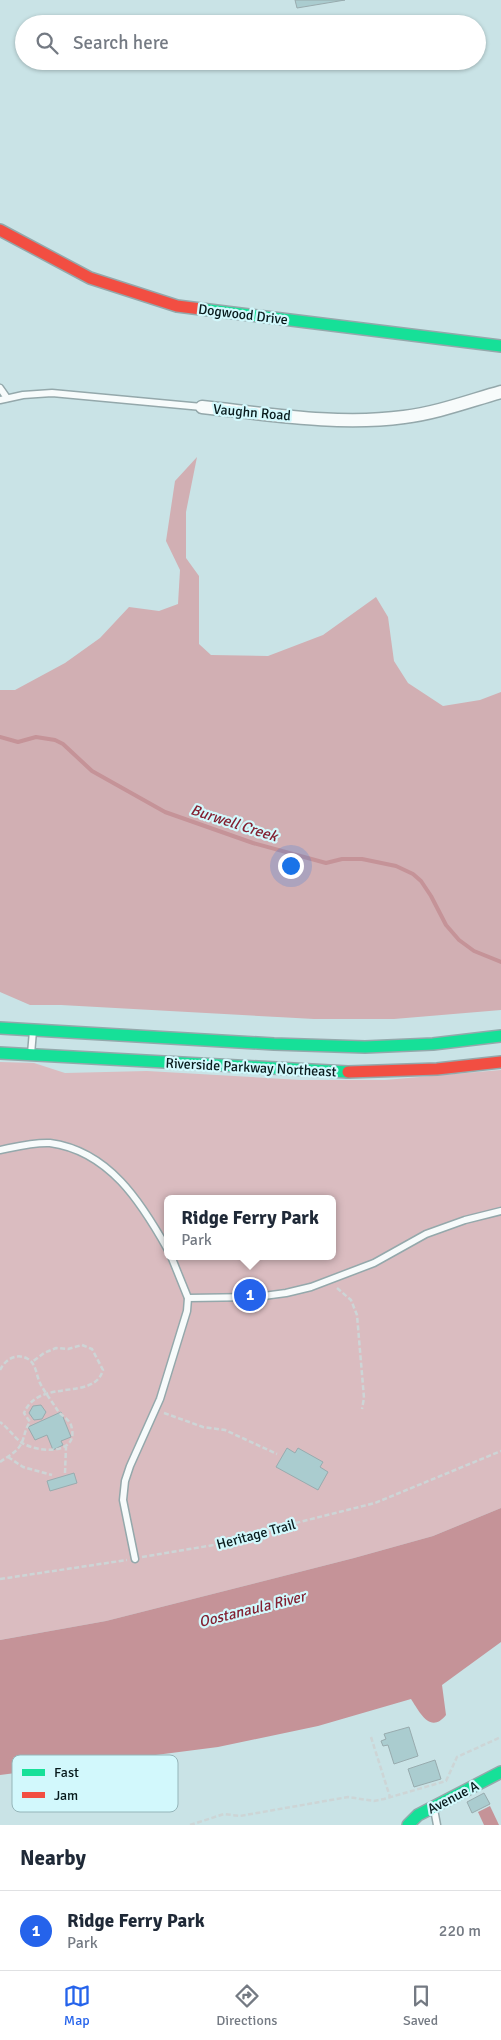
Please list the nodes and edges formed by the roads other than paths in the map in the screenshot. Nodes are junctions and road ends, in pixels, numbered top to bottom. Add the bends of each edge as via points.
1 (0, 230) edge
2 (501, 346) edge
3 (0, 388) edge
4 (501, 392) edge
5 (3, 399) edge
6 (202, 407) joint
7 (0, 1028) edge
8 (33, 1029) junction
9 (501, 1036) edge
10 (0, 1053) edge
11 (31, 1055) junction
12 (501, 1062) edge
13 (0, 1150) edge
14 (501, 1211) edge
15 (164, 1243) edge
16 (173, 1260) edge
17 (188, 1298) junction
18 (135, 1559) road end
19 (501, 1772) edge
20 (434, 1808) junction
21 (408, 1825) edge
22 (437, 1825) edge

1 - 2 main road, Dogwood Drive via 90,278 177,306
3 - 5 lane
4 - 6 street, Vaughn Road via 405,417 371,420 338,420
5 - 6 lane, Vaughn Road via 52,393
7 - 8 main road, Riverside Parkway Northeast
8 - 9 main road, Riverside Parkway Northeast via 295,1045 366,1046
8 - 11 lane
10 - 11 main road, Riverside Parkway Northeast
11 - 12 main road, Riverside Parkway Northeast via 329,1072 424,1070
13 - 15 lane via 48,1143 91,1157 115,1174 134,1196
14 - 17 lane via 426,1234 374,1263 286,1293
16 - 17 lane
17 - 18 lane via 188,1311 166,1381 125,1481 123,1500
19 - 20 main road, Avenue A
20 - 21 main road, Avenue A via 418,1815
20 - 22 lane

